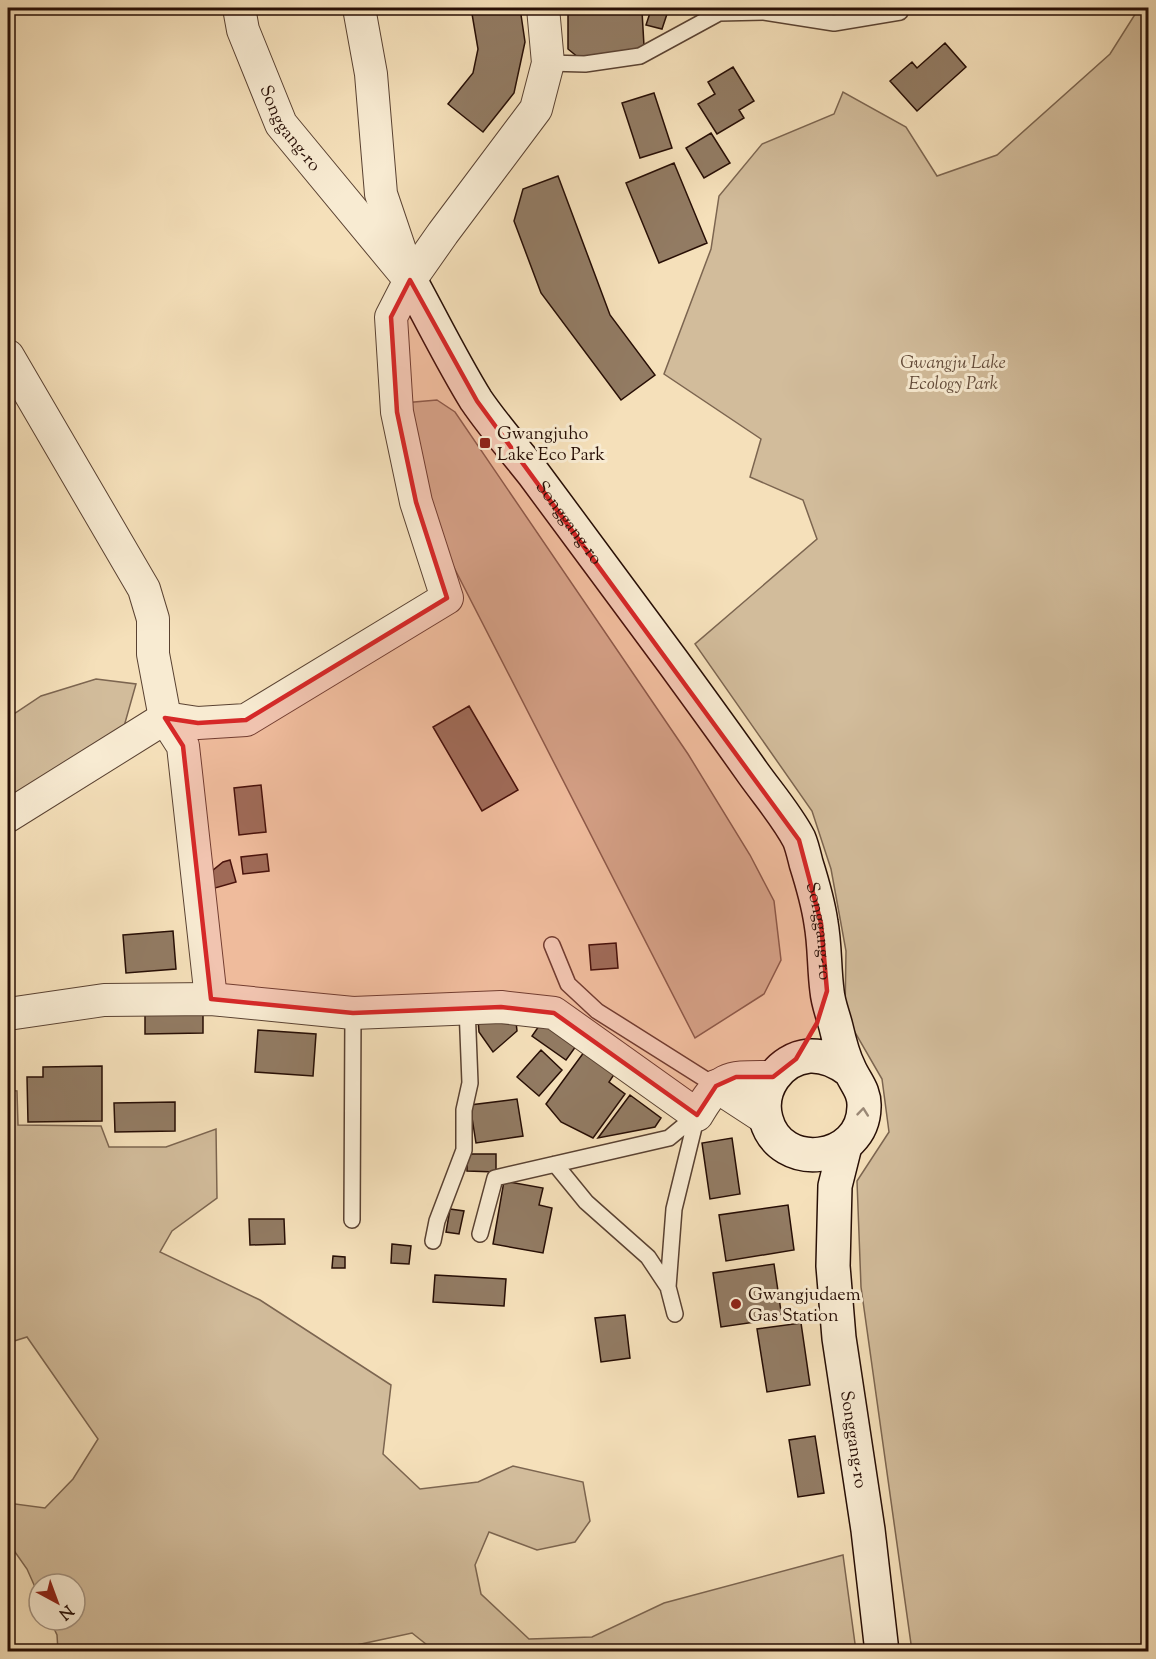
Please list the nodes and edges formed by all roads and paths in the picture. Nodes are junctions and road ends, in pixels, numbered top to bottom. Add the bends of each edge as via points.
1 (239, 8) edge
2 (359, 8) edge
3 (543, 8) edge
4 (764, 10) edge
5 (900, 12) dead end
6 (548, 63) junction
7 (410, 280) junction
8 (8, 356) edge
9 (165, 718) junction
10 (8, 816) edge
11 (552, 945) dead end
12 (827, 991) junction
13 (211, 999) junction
14 (467, 1007) junction
15 (353, 1013) junction
16 (8, 1014) edge
17 (784, 1068) junction
18 (849, 1070) junction
19 (716, 1086) junction
20 (697, 1115) junction
21 (765, 1118) junction
22 (845, 1146) junction
23 (790, 1150) junction
24 (555, 1164) junction
25 (351, 1220) dead end
26 (833, 1226) junction
27 (480, 1234) dead end
28 (433, 1241) dead end
29 (668, 1287) junction
30 (675, 1314) dead end
31 (882, 1652) edge

1 - 7 street, Songgang-ro via 243,30 281,124
2 - 7 street via 371,74 381,194
3 - 6 street
4 - 5 lane via 834,23
4 - 6 lane via 719,13 640,56 585,64
6 - 7 street via 536,109
7 - 9 street via 391,317 397,412 416,502 447,598 246,720 198,723
7 - 12 main road, Songgang-ro via 477,401 682,675 799,840 821,922
8 - 9 street via 144,588 153,619 153,654
9 - 10 street
9 - 13 street via 183,746
11 - 19 lane via 568,984 597,1011
12 - 17 main road, Songgang-ro via 817,1023
12 - 18 main road, Songgang-ro
13 - 15 street
13 - 16 street via 104,1000
14 - 15 street
14 - 20 street via 554,1013
14 - 28 lane via 470,1083 464,1110 464,1150
15 - 25 lane
17 - 18 main road via 810,1056 837,1061
17 - 19 street via 736,1077
17 - 21 main road, Songgang-ro via 767,1089
22 -> 18 main road, Songgang-ro via 855,1136 864,1109 860,1088
19 - 20 street
19 - 21 street
20 - 24 lane via 669,1138
20 - 29 lane via 674,1209
21 - 23 main road, Songgang-ro via 775,1137
22 - 23 main road via 819,1156
22 - 26 main road, Songgang-ro via 835,1186
23 - 26 main road, Songgang-ro via 814,1182
24 - 27 lane via 495,1178
24 - 29 lane via 586,1202 648,1257
26 - 31 main road, Songgang-ro via 839,1338
29 - 30 lane

